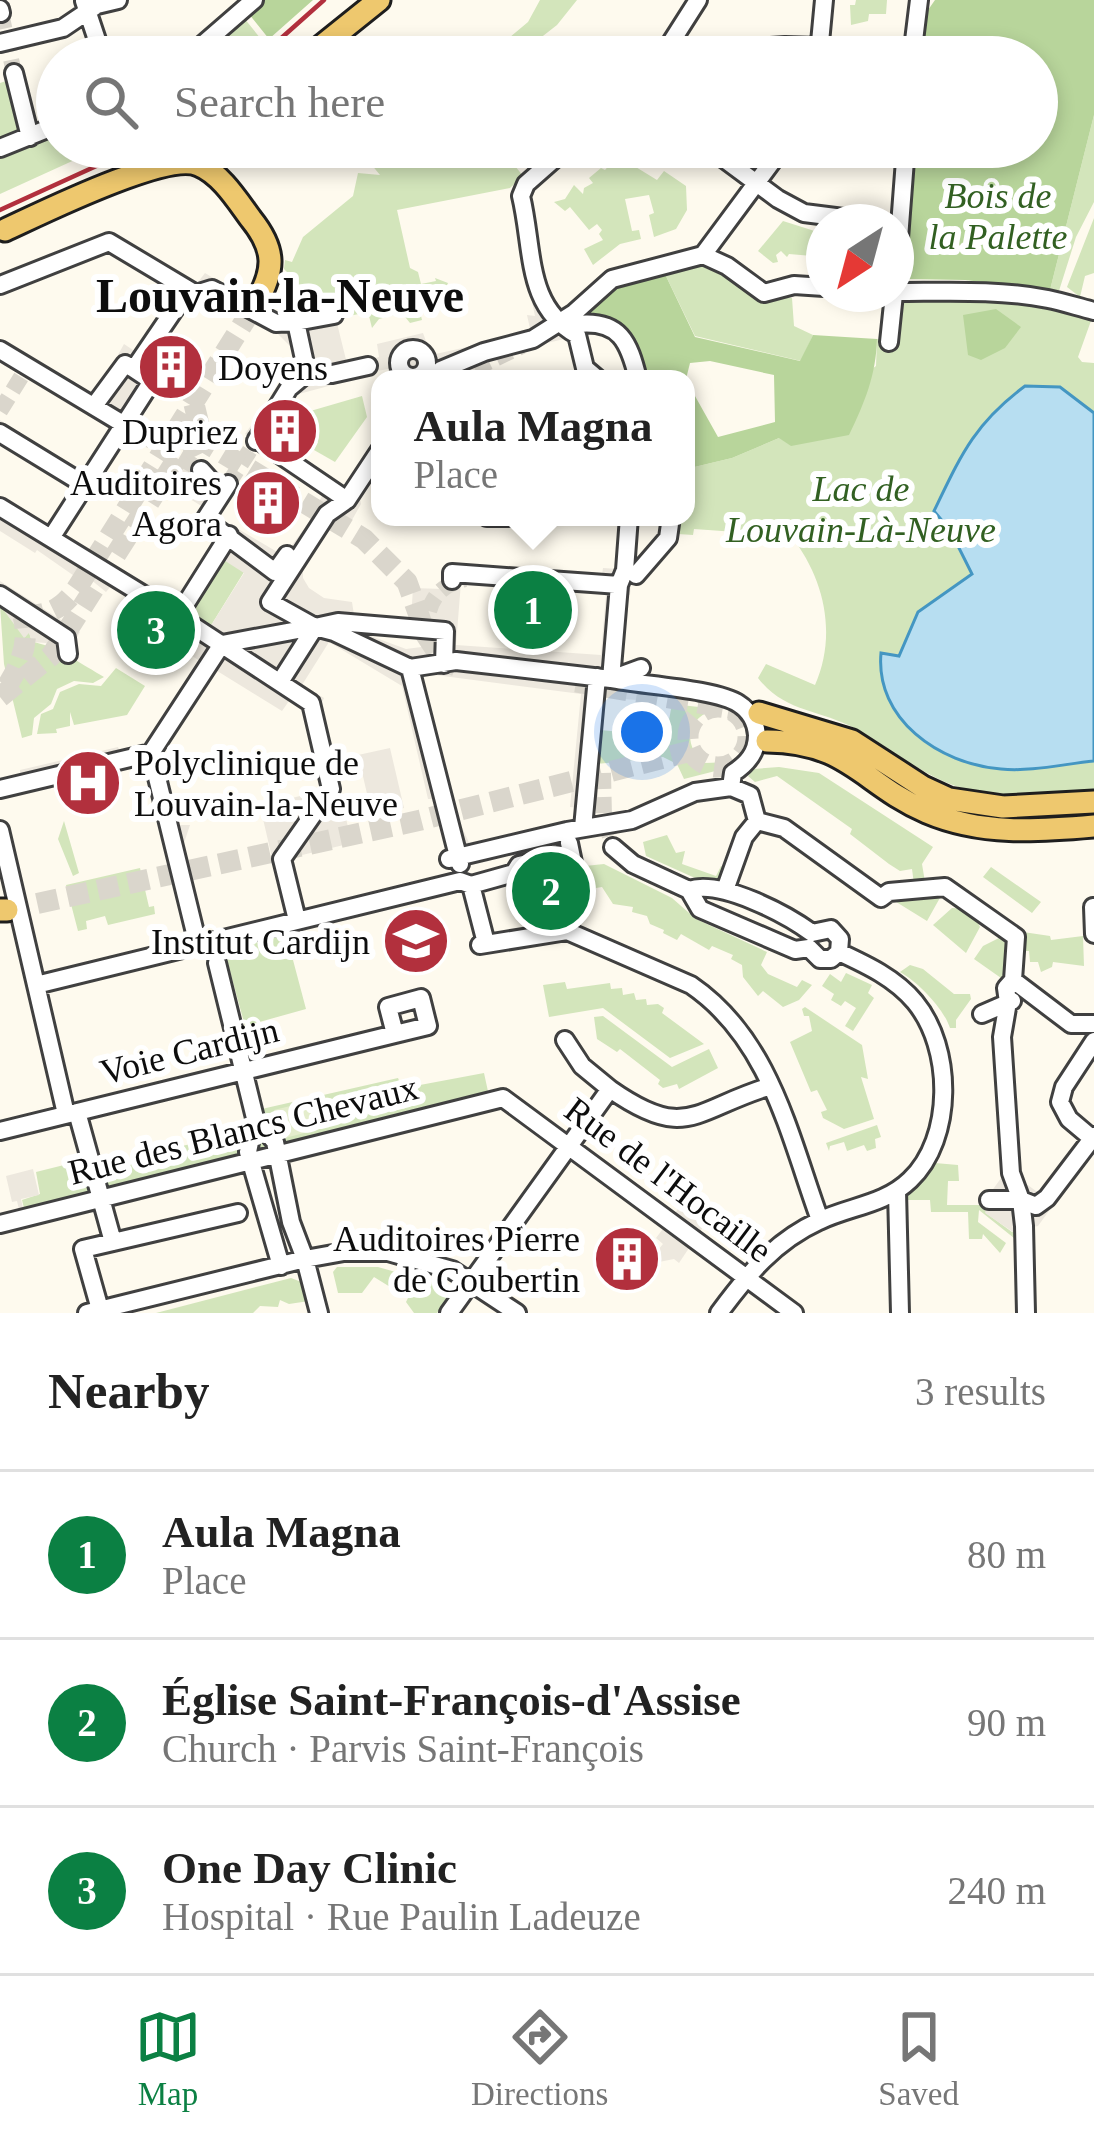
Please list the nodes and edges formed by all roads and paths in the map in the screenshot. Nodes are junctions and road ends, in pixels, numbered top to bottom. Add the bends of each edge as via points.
1 (118, 0) edge
2 (379, 0) edge
3 (698, 0) edge
4 (824, 0) edge
5 (919, 0) edge
6 (243, 3) edge
7 (86, 5) edge
8 (95, 36) edge
9 (210, 36) edge
10 (334, 36) edge
11 (676, 36) edge
12 (821, 36) edge
13 (915, 36) edge
14 (0, 43) edge
15 (14, 73) tunnel mouth
16 (36, 134) edge
17 (30, 137) junction
18 (0, 148) edge
19 (149, 168) edge
20 (204, 168) edge
21 (210, 168) edge
22 (544, 168) edge
23 (736, 168) edge
24 (766, 168) edge
25 (905, 168) edge
26 (210, 171) junction
27 (755, 182) junction
28 (900, 204) edge
29 (806, 213) edge
30 (5, 230) dead end
31 (703, 255) junction
32 (0, 285) edge
33 (806, 286) edge
34 (188, 290) junction
35 (914, 290) edge
36 (256, 303) tunnel mouth
37 (1094, 310) edge
38 (893, 312) edge
39 (334, 315) dead end
40 (300, 317) junction
41 (576, 318) junction
42 (557, 324) junction
43 (889, 342) dead end
44 (4, 356) edge
45 (139, 358) junction
46 (466, 359) junction
47 (425, 363) edge
48 (470, 370) edge
49 (587, 370) edge
50 (636, 370) edge
51 (308, 373) junction
52 (94, 406) junction
53 (130, 428) junction
54 (0, 433) edge
55 (371, 464) edge
56 (196, 472) tunnel mouth
57 (85, 485) junction
58 (347, 500) junction
59 (0, 508) edge
60 (628, 526) edge
61 (670, 526) edge
62 (229, 536) junction
63 (314, 537) junction
64 (51, 538) junction
65 (452, 580) tunnel mouth
66 (627, 580) junction
67 (0, 595) edge
68 (343, 601) dead end
69 (178, 616) junction
70 (328, 624) junction
71 (207, 650) junction
72 (68, 654) dead end
73 (410, 668) junction
74 (453, 668) junction
75 (640, 668) dead end
76 (604, 678) junction
77 (280, 682) junction
78 (759, 713) tunnel mouth
79 (767, 741) tunnel mouth
80 (148, 753) junction
81 (731, 787) junction
82 (0, 789) edge
83 (1094, 802) edge
84 (758, 821) junction
85 (1094, 826) edge
86 (0, 830) edge
87 (575, 830) junction
88 (613, 847) dead end
89 (572, 853) junction
90 (458, 865) junction
91 (688, 890) junction
92 (725, 890) junction
93 (580, 892) dead end
94 (1093, 907) edge
95 (297, 920) junction
96 (1094, 934) edge
97 (196, 938) junction
98 (811, 940) junction
99 (217, 963) dead end
100 (1013, 980) junction
101 (36, 985) junction
102 (1037, 1000) junction
103 (1008, 1002) junction
104 (982, 1013) dead end
105 (1094, 1024) edge
106 (395, 1034) dead end
107 (566, 1040) dead end
108 (1094, 1041) edge
109 (243, 1070) junction
110 (771, 1086) junction
111 (610, 1089) junction
112 (503, 1098) joint
113 (72, 1113) junction
114 (255, 1118) junction
115 (0, 1131) edge
116 (1093, 1138) edge
117 (568, 1145) junction
118 (278, 1154) junction
119 (252, 1160) junction
120 (999, 1186) junction
121 (897, 1190) junction
122 (100, 1198) junction
123 (286, 1199) junction
124 (1022, 1200) junction
125 (253, 1209) junction
126 (820, 1220) junction
127 (0, 1224) edge
128 (113, 1242) junction
129 (305, 1259) junction
130 (280, 1266) junction
131 (745, 1277) junction
132 (472, 1280) junction
133 (96, 1312) edge
134 (319, 1313) edge
135 (449, 1313) edge
136 (517, 1313) edge
137 (719, 1313) edge
138 (794, 1313) edge
139 (900, 1313) edge
140 (1026, 1313) edge

1 - 7 street
2 - 10 main road
3 - 11 street
4 - 12 street
5 - 13 street
6 - 9 street
7 - 8 street
7 - 14 street via 63,28
15 - 17 street
16 - 17 street
17 - 18 street
19 - 30 main road
20 - 26 main road
21 - 26 main road
22 - 42 street via 521,196 537,293
23 - 27 street
24 - 27 street
25 - 28 street
26 - 36 main road via 268,245 272,272
27 - 29 street
27 - 31 street
31 - 33 street via 764,292
31 - 41 street via 612,280
32 - 34 street via 107,250
34 - 40 street via 212,289 276,323
34 - 45 street
35 - 37 street
38 - 43 street
39 - 40 street
40 - 51 street
41 - 42 street
41 - 50 street via 619,333
42 - 46 street
42 - 49 street via 577,335
44 - 52 street
45 - 52 street via 125,364
45 - 53 street via 152,381
46 - 47 street
46 - 48 street
47 - 51 street via 410,349 400,360
51 - 58 street via 256,440
52 - 53 street
53 - 57 street via 97,459
54 - 57 street
55 - 58 street
56 - 62 street via 225,488 206,518
57 - 64 street
58 - 63 street
59 - 64 street
60 - 66 street
61 - 66 street via 668,538
62 - 63 street via 275,572 302,532
62 - 69 street
63 - 70 street via 270,602
64 - 69 street
65 - 66 street via 452,573
66 - 76 street
67 - 72 street via 66,638
68 - 70 street
69 - 71 street
70 - 71 street
70 - 73 street
70 - 74 street via 452,626
70 - 77 street
71 - 77 street
71 - 80 street
73 - 74 street
73 - 90 street
74 - 76 street
75 - 76 street
76 - 81 street via 719,690 746,709 756,729 754,752 733,773
76 - 87 street
77 - 95 street via 310,703 330,764 331,789 283,860
78 - 83 main road via 852,741 950,799 1003,807
79 - 85 main road via 828,749 923,810 972,828
80 - 82 street
80 - 97 street
81 - 84 street via 750,795
81 - 87 street
84 - 92 street
84 - 100 street via 784,828 881,898 926,886 956,893 1016,937
86 - 101 street
87 - 89 street
87 - 90 street
88 - 91 street
89 - 90 street via 514,873
89 - 93 street
90 - 95 street
90 - 110 street via 482,944 567,931 691,985 742,1030
91 - 92 street
91 - 98 street via 700,909 795,950
92 - 98 street
94 - 96 street
95 - 97 street
97 - 101 street
98 - 121 street via 824,927 837,933 839,952 904,990 935,1038 939,1131 926,1161
99 - 109 street
100 - 102 street
100 - 103 street
101 - 113 street
102 - 103 street
102 - 105 street via 1071,1024
103 - 104 street
103 - 120 street
106 - 109 street, Voie Cardijn
107 - 111 street
108 - 116 street via 1060,1102
109 - 113 street, Voie Cardijn
109 - 114 street
110 - 111 street via 680,1120 658,1118
110 - 126 street
111 - 117 street
112 - 117 street, Rue de l'Hocaille
112 - 118 street, Rue des Blancs Chevaux
113 - 115 street, Voie Cardijn
113 - 122 street
114 - 118 street
114 - 119 street
116 - 124 street via 1047,1198 1036,1205
117 - 131 street, Rue de l'Hocaille
117 - 132 street
118 - 119 street, Rue des Blancs Chevaux
118 - 123 street
119 - 122 street, Rue des Blancs Chevaux
119 - 125 street
120 - 124 street
120 - 124 street
121 - 126 street
121 - 139 street
122 - 127 street, Rue des Blancs Chevaux
122 - 128 street
123 - 125 street
123 - 129 street
124 - 140 street
125 - 128 street
125 - 130 street
126 - 131 street
128 - 133 street via 83,1249
129 - 130 street
129 - 132 street via 388,1252
129 - 134 street
130 - 133 street
131 - 137 street
131 - 138 street, Rue de l'Hocaille
132 - 135 street
132 - 136 street

